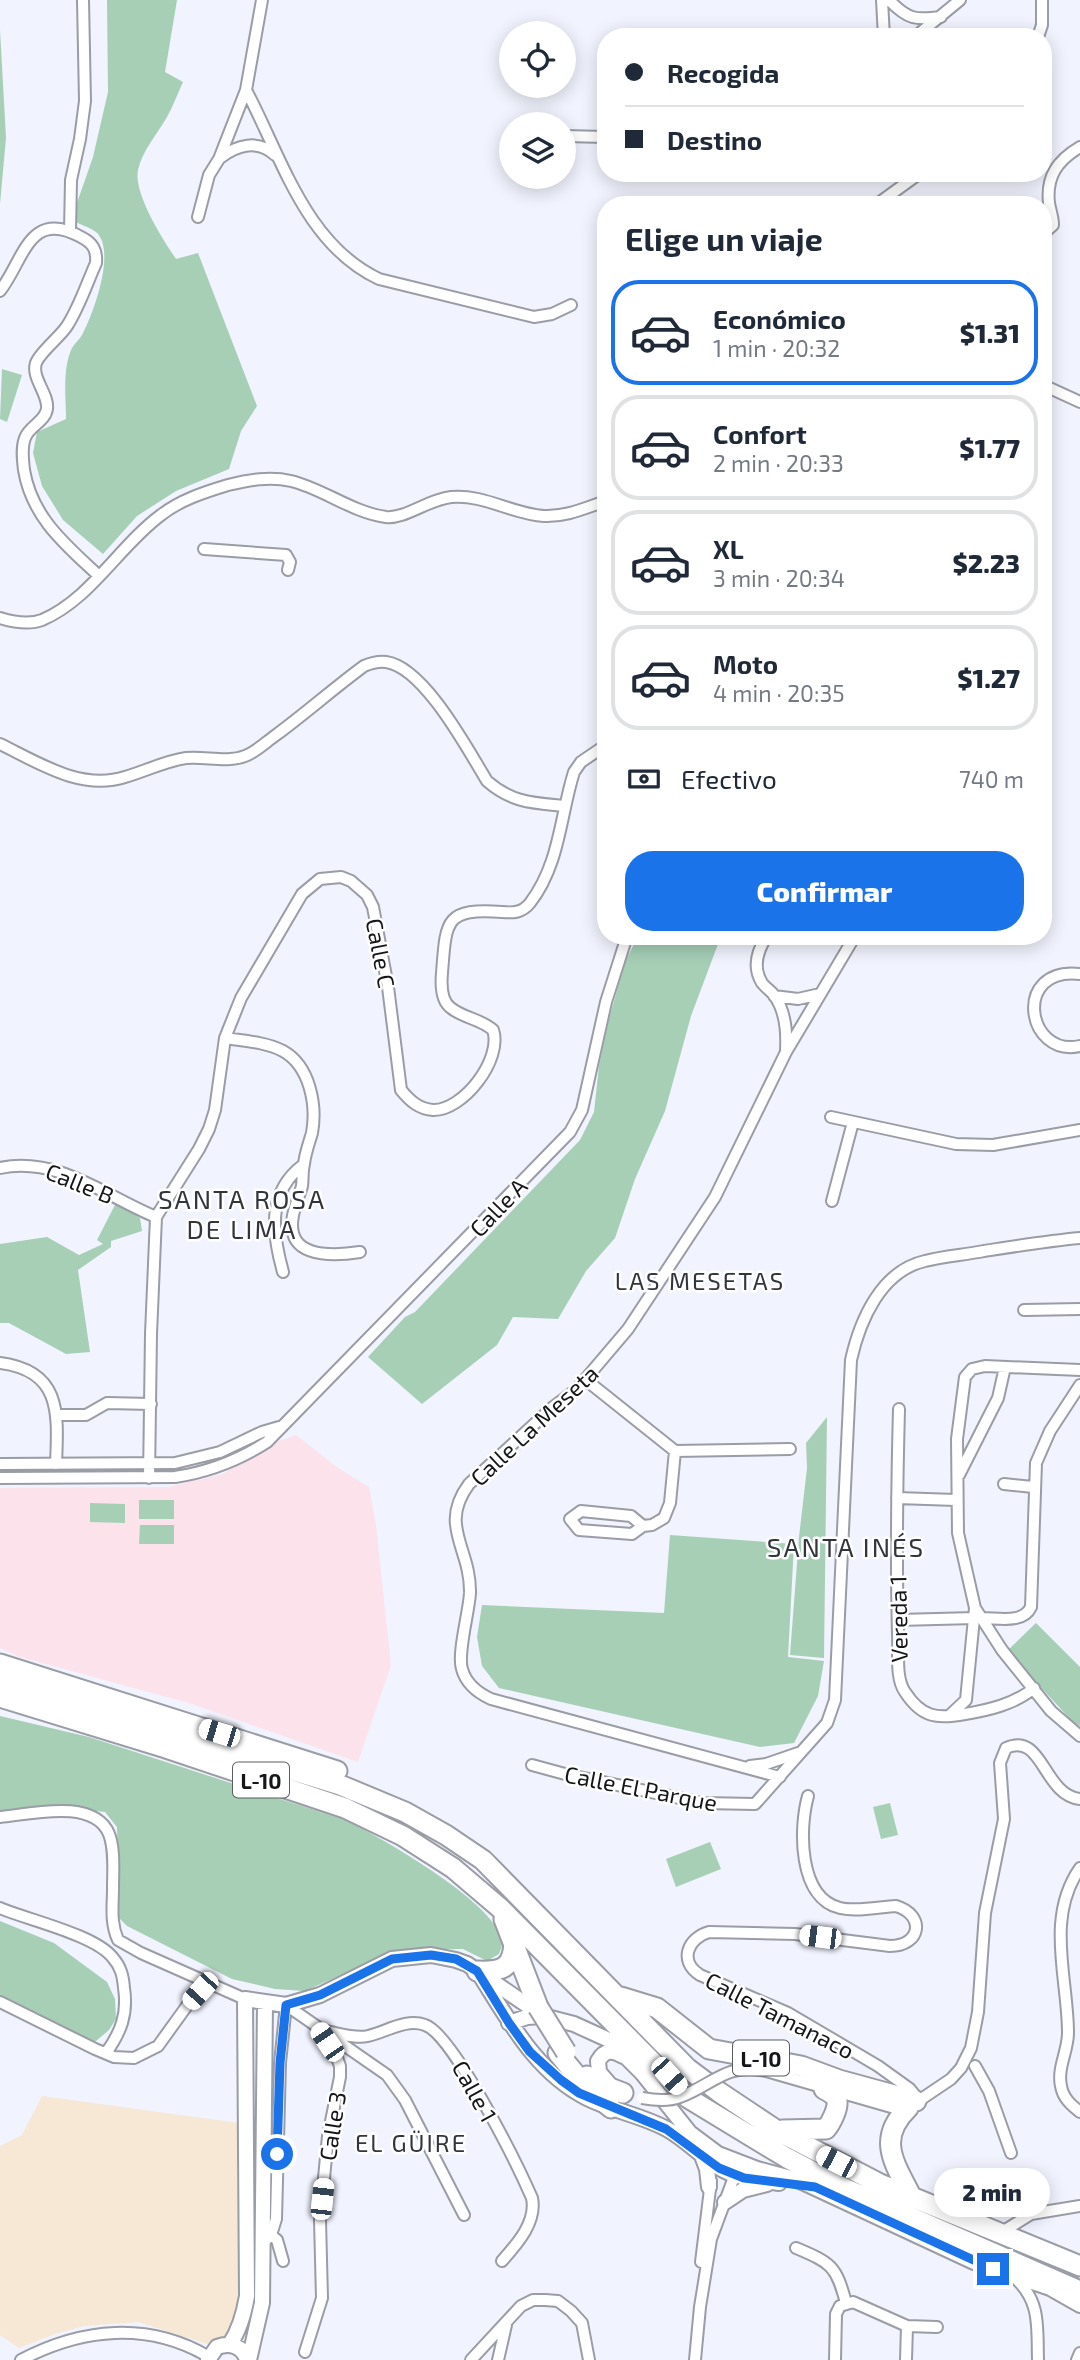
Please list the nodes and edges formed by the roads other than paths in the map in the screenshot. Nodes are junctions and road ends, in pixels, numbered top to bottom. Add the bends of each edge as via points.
1 (83, 0) edge
2 (262, 0) edge
3 (882, 0) edge
4 (889, 0) edge
5 (960, 0) edge
6 (1042, 0) edge
7 (941, 17) junction
8 (883, 28) edge
9 (927, 28) edge
10 (1041, 28) edge
11 (246, 90) junction
12 (237, 114) junction
13 (261, 117) junction
14 (576, 136) edge
15 (597, 137) edge
16 (258, 146) junction
17 (1080, 147) edge
18 (277, 157) junction
19 (219, 159) junction
20 (1052, 173) edge
21 (908, 182) edge
22 (888, 196) edge
23 (198, 216) dead end
24 (70, 231) junction
25 (0, 291) edge
26 (571, 305) dead end
27 (1052, 389) edge
28 (1080, 402) edge
29 (597, 504) edge
30 (204, 549) dead end
31 (288, 570) dead end
32 (99, 576) junction
33 (0, 618) edge
34 (0, 744) edge
35 (597, 750) edge
36 (565, 806) junction
37 (624, 945) edge
38 (762, 945) edge
39 (850, 945) edge
40 (1080, 974) edge
41 (820, 994) junction
42 (774, 996) junction
43 (225, 1038) junction
44 (1080, 1046) edge
45 (786, 1052) junction
46 (831, 1117) dead end
47 (853, 1122) junction
48 (1080, 1130) edge
49 (303, 1165) junction
50 (0, 1168) edge
51 (832, 1202) dead end
52 (156, 1217) junction
53 (1080, 1238) edge
54 (360, 1252) dead end
55 (283, 1272) dead end
56 (1080, 1309) edge
57 (1024, 1310) dead end
58 (0, 1363) edge
59 (1005, 1367) junction
60 (1080, 1370) edge
61 (586, 1380) junction
62 (1080, 1385) edge
63 (151, 1404) junction
64 (899, 1409) dead end
65 (57, 1415) junction
66 (282, 1426) junction
67 (790, 1449) dead end
68 (675, 1451) junction
69 (0, 1464) edge
70 (57, 1464) junction
71 (149, 1464) junction
72 (958, 1477) junction
73 (0, 1478) edge
74 (149, 1478) junction
75 (1004, 1484) dead end
76 (1033, 1487) junction
77 (897, 1498) junction
78 (956, 1500) junction
79 (643, 1526) junction
80 (977, 1615) junction
81 (898, 1620) junction
82 (0, 1664) edge
83 (0, 1680) edge
84 (1034, 1688) junction
85 (0, 1698) edge
86 (947, 1717) junction
87 (1080, 1736) edge
88 (798, 1753) junction
89 (532, 1765) dead end
90 (744, 1767) junction
91 (780, 1777) junction
92 (362, 1794) junction
93 (808, 1796) dead end
94 (1080, 1799) edge
95 (0, 1816) edge
96 (1080, 1868) edge
97 (0, 1908) edge
98 (500, 1908) junction
99 (514, 1942) junction
100 (477, 1971) junction
101 (207, 1983) junction
102 (617, 1996) junction
103 (245, 1999) junction
104 (0, 2002) edge
105 (265, 2003) junction
106 (286, 2005) junction
107 (541, 2012) junction
108 (509, 2023) junction
109 (319, 2030) junction
110 (106, 2053) junction
111 (623, 2056) junction
112 (975, 2066) dead end
113 (642, 2073) junction
114 (824, 2089) junction
115 (617, 2101) junction
116 (914, 2103) junction
117 (1080, 2112) edge
118 (642, 2117) junction
119 (776, 2130) junction
120 (701, 2152) junction
121 (1011, 2153) dead end
122 (730, 2166) junction
123 (786, 2184) junction
124 (709, 2187) junction
125 (815, 2187) junction
126 (912, 2198) junction
127 (725, 2202) junction
128 (1080, 2206) edge
129 (464, 2215) dead end
130 (1002, 2232) junction
131 (267, 2239) junction
132 (796, 2248) dead end
133 (283, 2261) dead end
134 (502, 2261) dead end
135 (1080, 2266) edge
136 (1012, 2276) junction
137 (1051, 2288) junction
138 (1080, 2291) edge
139 (846, 2303) junction
140 (1080, 2305) edge
141 (700, 2307) junction
142 (1035, 2310) junction
143 (506, 2325) junction
144 (907, 2326) junction
145 (937, 2327) dead end
146 (230, 2344) junction
147 (305, 2352) dead end
148 (1080, 2353) edge
149 (208, 2358) edge
150 (21, 2360) edge
151 (248, 2360) edge
152 (471, 2360) edge
153 (498, 2360) edge
154 (589, 2360) edge
155 (695, 2360) edge
156 (835, 2360) edge
157 (906, 2360) edge
158 (1038, 2360) edge
159 (1077, 2360) edge

1 - 24 street via 85,101 72,172
2 - 11 street
3 - 8 street
4 - 7 street via 913,18
5 - 7 street
6 - 10 street
7 - 9 street
11 - 12 street
11 - 13 street
12 - 13 street
12 - 19 street
13 - 16 street
13 - 18 street
14 - 15 street
16 - 18 street
16 - 19 street via 241,146
17 - 20 street
18 - 26 street via 320,231 361,270 379,279 534,317
19 - 23 street via 209,175
21 - 22 street
24 - 25 street via 46,229 34,234
24 - 32 street via 93,245 96,263 69,323 36,363 47,409 24,439 23,461 26,484 51,531
27 - 28 street
29 - 32 street via 568,514 542,516 455,497 388,517 353,508 292,481 255,479 206,492 162,514
30 - 31 street via 286,555
32 - 33 street via 40,621
34 - 36 street via 61,774 106,782 180,760 245,756 364,666 387,662 411,675 432,696 499,791 527,802
35 - 36 street via 574,772
36 - 43 street, Calle C via 550,868 530,904 515,913 467,911 456,915 446,935 445,1002 488,1025 495,1037 490,1063 463,1096 432,1110 414,1104 401,1090 373,907 359,886 341,877 320,878 302,894 241,998
37 - 66 street, Calle A via 582,1110 570,1132
38 - 42 street via 757,972
39 - 41 street
40 - 44 street via 1048,979 1036,995 1034,1014 1050,1041
41 - 42 street via 798,999
41 - 45 street
42 - 45 street via 784,1023
43 - 49 street via 284,1052 304,1070 313,1113
43 - 52 street, Calle C via 209,1129
45 - 61 street, Calle La Meseta via 715,1197 628,1329
46 - 47 street
47 - 48 street via 956,1144 993,1145
47 - 51 street
49 - 54 street via 293,1236 313,1251
49 - 55 street via 291,1174 274,1217 275,1245
50 - 52 street, Calle B via 54,1169
52 - 63 street
53 - 88 street, Calle El Parque via 923,1261 891,1279 869,1310 851,1360 835,1700 827,1723
56 - 57 street
58 - 65 street via 27,1371 43,1383 55,1401
59 - 60 street
59 - 72 street via 995,1405
59 - 72 street via 972,1369 965,1377 957,1439
61 - 68 street
61 - 90 street, Calle La Meseta via 459,1497 454,1513 470,1592 462,1670 475,1690 491,1699
62 - 76 street via 1041,1448
63 - 65 street via 107,1403 86,1415
63 - 71 street
64 - 77 street, Vereda 1
65 - 70 street
66 - 71 street, Calle A via 205,1457
66 - 74 street, Calle A via 267,1442 233,1461 189,1475
67 - 68 street
68 - 79 street via 664,1518
69 - 70 street, Calle A
70 - 71 street, Calle A
71 - 74 street
72 - 78 street
73 - 74 street, Calle A
75 - 76 street
76 - 80 street via 1031,1607 1020,1618
77 - 78 street
77 - 81 street, Vereda 1
78 - 80 street via 959,1546
79 - 79 street via 631,1516 618,1514 581,1511 570,1519 579,1530 591,1532 632,1534
80 - 81 street
80 - 84 street
80 - 86 street via 965,1700
81 - 86 street, Vereda 1 via 900,1681 905,1692 926,1714
82 - 92 highway, L-10 via 348,1775
83 - 92 highway, L-10
84 - 86 street via 991,1710
84 - 87 street via 1051,1711
85 - 98 highway, L-10 via 345,1808 429,1852
88 - 90 street
88 - 91 street, Calle El Parque
89 - 91 street, Calle El Parque via 732,1805 755,1804
90 - 91 street, Calle La Meseta
92 - 102 highway, L-10 via 405,1812 483,1860
93 - 116 street, Calle Tamanaco via 802,1821 803,1847 815,1888 833,1906 844,1909 896,1906 911,1913 916,1928 909,1942 890,1946 795,1934 709,1932 690,1943 688,1962 700,1975 788,2013 867,2059 910,2089
94 - 116 street via 1056,1788 1037,1756 1025,1746 1006,1748 1000,1763 1004,1819 985,1913 975,2032 957,2074
95 - 101 street via 69,1811 90,1814 101,1822 110,1836 111,1915 118,1940
96 - 117 street via 1064,1907 1060,1959 1068,2031 1061,2085 1067,2100
97 - 110 street via 88,1940 112,1956 122,1972 127,2006 119,2035
98 - 99 highway
98 - 138 highway, L-10 via 688,2098 846,2189
99 - 100 highway via 512,1958 503,1968
99 - 107 highway
100 - 106 street via 446,1956 402,1957 320,1995
100 - 107 street
100 - 108 street
101 - 103 street
101 - 110 street via 158,2046 134,2058
102 - 116 highway, L-10 via 657,2008 709,2049 802,2066
102 - 119 highway, L-10 via 687,2068
103 - 105 street
103 - 146 street via 247,2296 244,2315
104 - 110 street
105 - 106 street
105 - 131 street
106 - 109 street
106 - 131 street via 276,2219
107 - 108 street
107 - 111 street via 602,2036
107 - 115 highway, bridge via 582,2071
107 - 115 highway, bridge via 558,2053 587,2088
108 - 115 street via 530,2052 561,2080 588,2098
109 - 129 street via 387,2076 405,2100
109 - 134 street, Calle 1 via 360,2037 403,2024 423,2024 445,2040 533,2198 526,2232
109 - 147 street, Calle 3 via 336,2055 340,2077 328,2136 320,2220 322,2298
111 - 113 street
111 - 115 street via 605,2052 597,2066
112 - 121 street
113 - 118 street via 654,2102
113 - 122 street via 690,2133
114 - 115 street, bridge via 766,2070 740,2068 674,2099
114 - 116 street via 887,2107
114 - 119 highway via 837,2102 826,2129
115 - 118 street
116 - 126 highway via 891,2130 890,2146
118 - 120 street
119 - 126 highway, L-10
120 - 122 street
120 - 124 street
122 - 123 street
122 - 124 street
122 - 125 street
122 - 127 street
123 - 125 street
123 - 127 street via 753,2186
124 - 141 street
125 - 136 street
126 - 130 highway, L-10
127 - 141 street via 711,2239
128 - 130 street via 1031,2214
130 - 135 highway, L-10
131 - 133 street via 277,2240
131 - 151 street via 262,2303
132 - 139 street via 834,2269
136 - 137 street
136 - 142 street via 1028,2291
137 - 140 street
137 - 142 street via 1038,2292
139 - 144 street
139 - 156 street via 836,2314
141 - 155 street
142 - 158 street
143 - 152 street
143 - 153 street
143 - 154 street via 521,2306 533,2300 558,2301 582,2323
144 - 145 street
144 - 157 street
146 - 149 street via 217,2347
146 - 151 street via 240,2348
148 - 159 street
149 - 150 street via 172,2341 123,2331 96,2333

